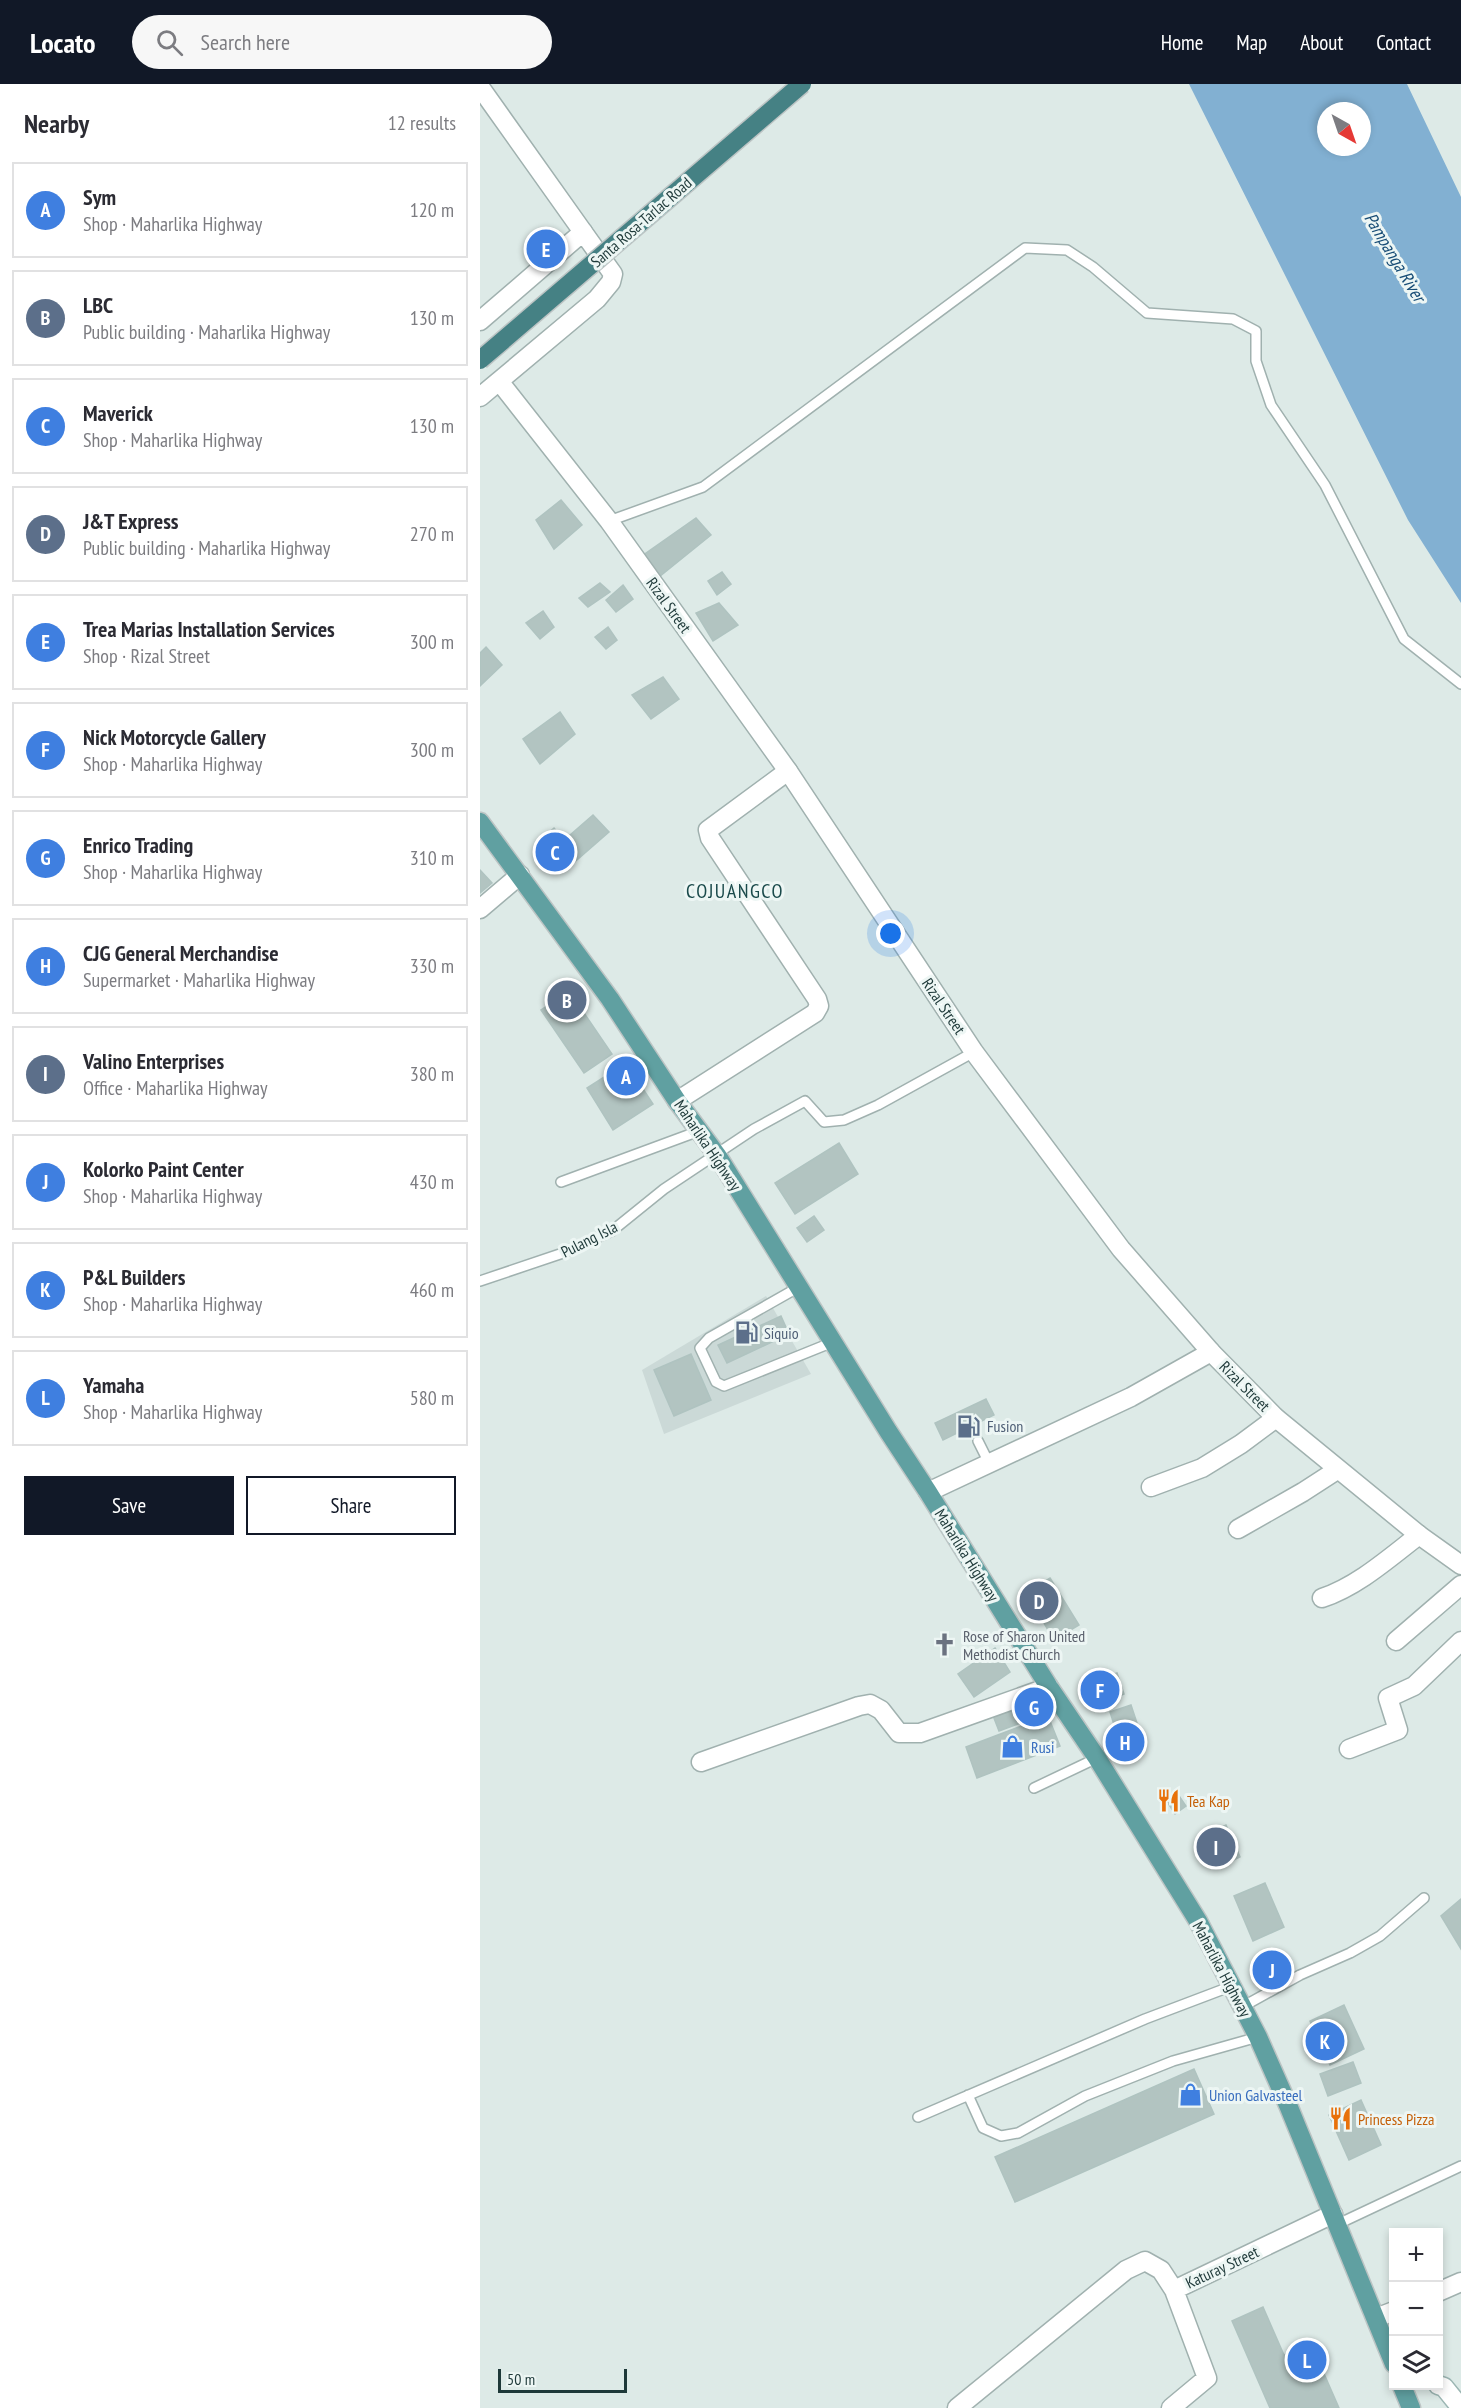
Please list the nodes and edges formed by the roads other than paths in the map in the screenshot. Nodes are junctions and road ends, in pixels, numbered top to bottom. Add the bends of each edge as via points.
1 (802, 84) edge
2 (480, 87) edge
3 (583, 232) junction
4 (480, 321) edge
5 (480, 360) edge
6 (499, 381) junction
7 (480, 397) edge
8 (609, 521) junction
9 (1461, 684) edge
10 (788, 771) junction
11 (480, 822) edge
12 (520, 875) junction
13 (480, 909) edge
14 (974, 1052) junction
15 (677, 1101) junction
16 (699, 1131) junction
17 (717, 1155) junction
18 (561, 1182) dead end
19 (480, 1281) edge
20 (799, 1287) junction
21 (833, 1342) junction
22 (1211, 1352) junction
23 (1276, 1418) junction
24 (978, 1441) dead end
25 (989, 1463) junction
26 (1337, 1470) junction
27 (1151, 1487) dead end
28 (928, 1492) junction
29 (1238, 1529) dead end
30 (1419, 1535) junction
31 (1461, 1565) edge
32 (1461, 1586) edge
33 (1322, 1598) dead end
34 (1396, 1641) dead end
35 (1461, 1641) edge
36 (1049, 1687) junction
37 (1349, 1749) dead end
38 (1097, 1758) junction
39 (701, 1762) dead end
40 (1034, 1788) dead end
41 (1424, 1898) dead end
42 (1232, 1986) junction
43 (1242, 2007) junction
44 (1258, 2037) junction
45 (968, 2095) junction
46 (918, 2116) dead end
47 (1461, 2166) edge
48 (1335, 2219) junction
49 (1461, 2282) edge
50 (1174, 2290) junction
51 (1443, 2290) edge
52 (1389, 2313) edge
53 (1376, 2318) junction
54 (1389, 2351) edge
55 (1443, 2387) edge
56 (1404, 2390) edge
57 (957, 2408) edge
58 (1171, 2408) edge
59 (1411, 2408) edge
60 (1461, 2408) edge

1 - 5 highway, Santa Rosa-Tarlac Road, bridge
2 - 3 street
3 - 4 street
3 - 6 street via 613,274 611,282 597,300
6 - 7 street
6 - 8 street, Rizal Street
8 - 9 lane via 703,487 1025,248 1067,250 1094,267 1147,313 1233,319 1257,331 1256,361 1271,405 1325,485 1404,639
8 - 10 street, Rizal Street
10 - 14 street, Rizal Street
10 - 15 street via 708,830 819,1006 815,1013
11 - 12 main road, Maharlika Highway
12 - 13 street
12 - 15 main road, Maharlika Highway via 610,999
14 - 17 lane, Pulang Isla via 844,1120 824,1122 805,1101
14 - 22 street, Rizal Street via 1121,1249
15 - 16 main road, Maharlika Highway
16 - 17 main road, Maharlika Highway
16 - 18 lane
17 - 19 lane, Pulang Isla via 664,1189 612,1231 563,1253
17 - 20 main road, Maharlika Highway
20 - 21 main road, Maharlika Highway
20 - 21 lane via 709,1338 700,1348 716,1382 724,1386
21 - 28 main road, Maharlika Highway
22 - 23 street, Rizal Street
22 - 25 street via 1131,1397
23 - 26 street, Rizal Street
23 - 27 street via 1202,1468
24 - 25 lane
25 - 28 street
26 - 29 street
26 - 30 street, Rizal Street
28 - 36 main road, Maharlika Highway
30 - 31 street, Rizal Street
30 - 33 street via 1374,1569
32 - 34 street
35 - 37 street via 1414,1686 1388,1698 1398,1730
36 - 38 main road, Maharlika Highway
36 - 39 street via 920,1733 899,1733 881,1710 870,1704 859,1706
38 - 40 lane
38 - 42 main road, Maharlika Highway via 1198,1921
41 - 43 lane via 1380,1936
42 - 43 main road, Maharlika Highway
42 - 45 lane
43 - 44 main road, Maharlika Highway
44 - 45 lane via 1173,2061 1085,2096 1018,2133 1001,2136 983,2128
44 - 48 main road, Maharlika Highway
45 - 46 lane
47 - 48 lane
48 - 50 street, Katuray Street
48 - 53 main road, Maharlika Highway
49 - 51 street
50 - 57 street via 1161,2270 1145,2261 1126,2270
50 - 58 street, Katuray Street via 1207,2378
52 - 53 street
53 - 54 main road, Maharlika Highway
55 - 60 street
56 - 59 main road

